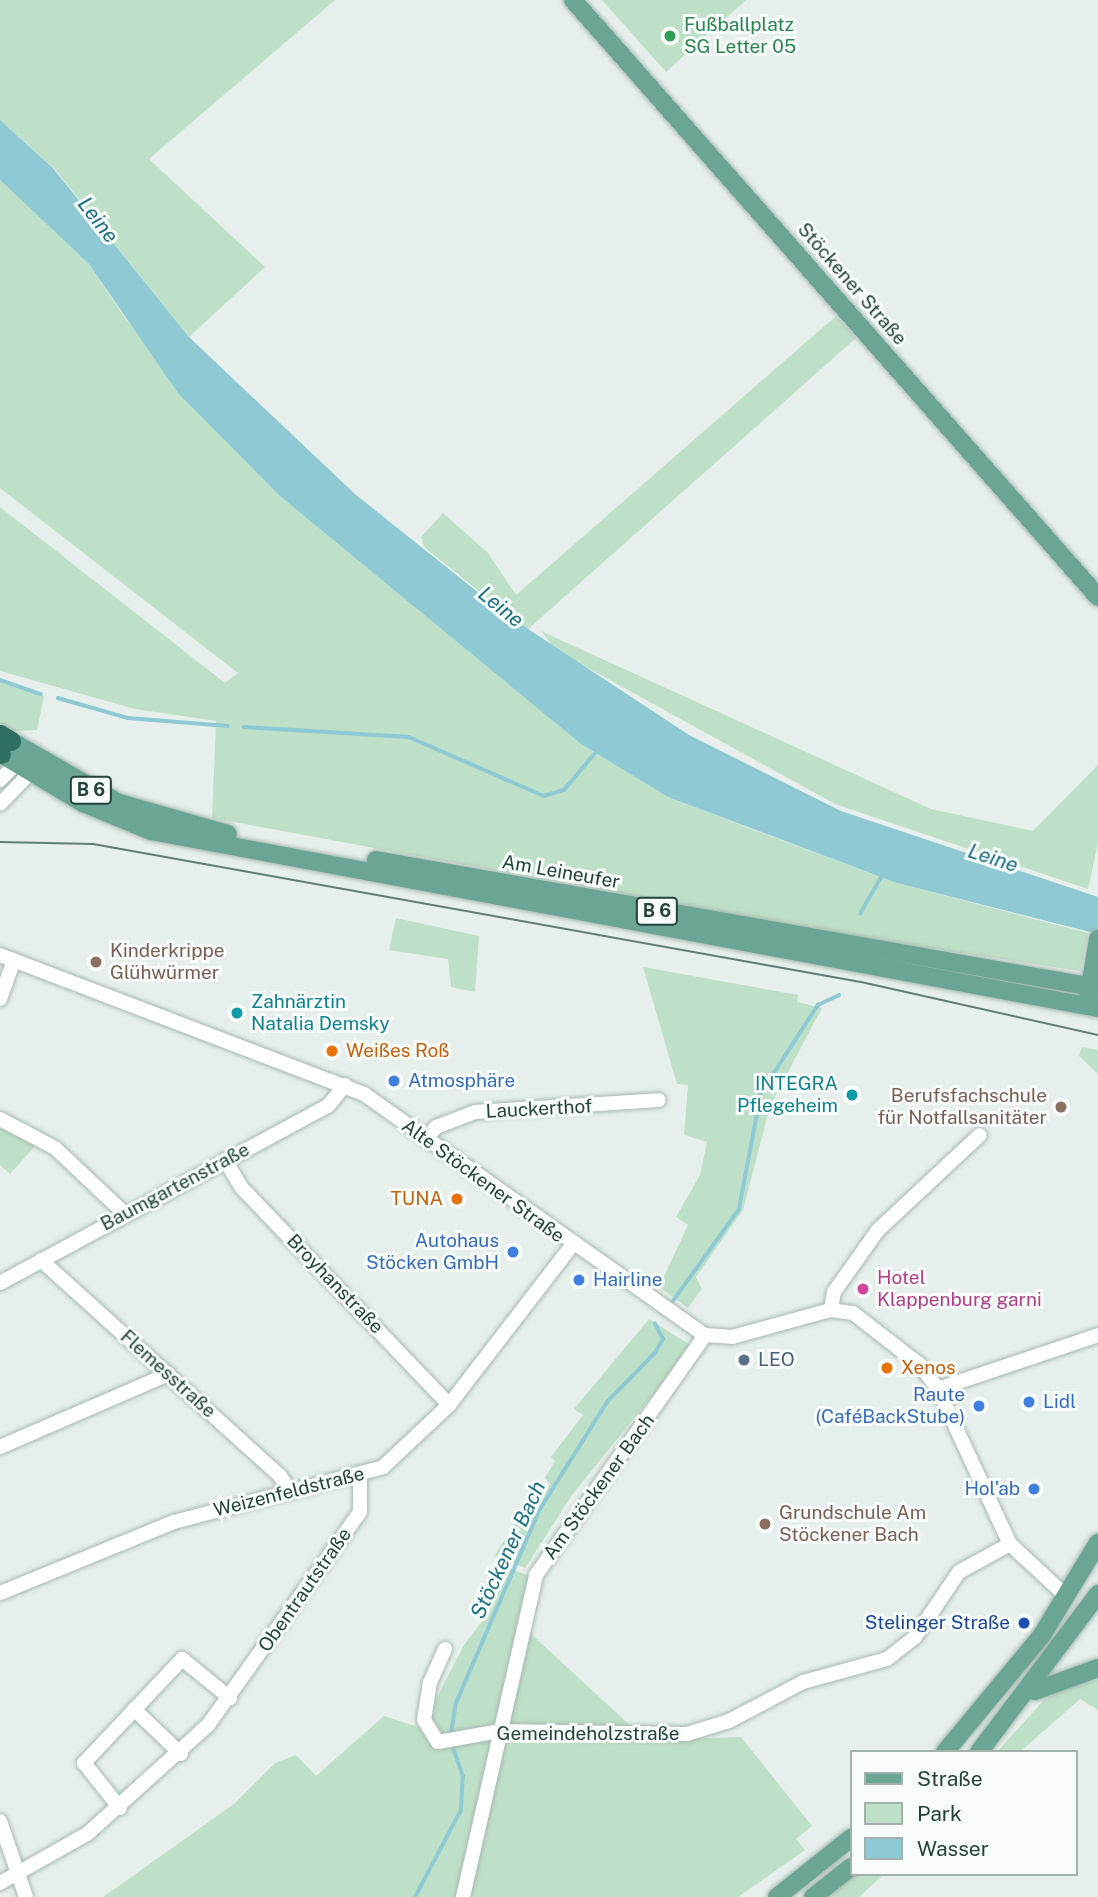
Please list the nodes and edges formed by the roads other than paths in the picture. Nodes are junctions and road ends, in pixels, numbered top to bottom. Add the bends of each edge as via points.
1 (573, 0) edge
2 (1098, 597) edge
3 (5, 749) edge
4 (31, 753) junction
5 (30, 773) junction
6 (0, 780) edge
7 (0, 804) edge
8 (1098, 939) edge
9 (7, 958) edge
10 (1094, 988) edge
11 (0, 999) edge
12 (1092, 1007) edge
13 (345, 1085) junction
14 (659, 1100) dead end
15 (0, 1119) edge
16 (980, 1135) dead end
17 (426, 1139) junction
18 (225, 1160) junction
19 (125, 1214) junction
20 (572, 1245) junction
21 (41, 1260) junction
22 (0, 1283) edge
23 (831, 1310) junction
24 (705, 1335) junction
25 (1098, 1335) edge
26 (169, 1374) junction
27 (938, 1389) junction
28 (449, 1405) junction
29 (0, 1447) edge
30 (360, 1476) junction
31 (290, 1491) junction
32 (1098, 1543) edge
33 (1010, 1544) junction
34 (0, 1593) edge
35 (1098, 1594) edge
36 (1067, 1597) junction
37 (1092, 1618) edge
38 (445, 1649) dead end
39 (1098, 1668) edge
40 (1026, 1696) junction
41 (230, 1698) junction
42 (134, 1709) junction
43 (499, 1731) junction
44 (947, 1750) edge
45 (981, 1750) edge
46 (181, 1754) junction
47 (120, 1808) junction
48 (0, 1821) edge
49 (850, 1839) edge
50 (850, 1868) edge
51 (17, 1875) junction
52 (0, 1883) edge
53 (26, 1897) edge
54 (463, 1897) edge
55 (777, 1897) edge
56 (813, 1897) edge

1 - 2 main road, Stöckener Straße
3 - 4 main road, B 6
3 - 5 main road, B 6
3 - 6 street
4 - 5 street
4 - 10 main road, Am Leineufer / B 6 via 127,806 224,833
5 - 7 street
5 - 12 main road, Am Leineufer / B 6 via 83,803 151,831
8 - 10 main road
9 - 11 street
9 - 13 street, Alte Stöckener Straße
10 - 12 main road
13 - 17 street, Alte Stöckener Straße
13 - 18 street, Baumgartenstraße via 328,1106
14 - 17 street, Lauckerthof via 475,1112 436,1127
15 - 19 street via 55,1149
16 - 23 street via 878,1230 834,1292
17 - 20 street, Alte Stöckener Straße
18 - 19 street, Baumgartenstraße
18 - 28 street, Broyhanstraße via 241,1187
19 - 21 street, Baumgartenstraße
20 - 24 street, Alte Stöckener Straße
20 - 28 street, Weizenfeldstraße
21 - 22 street, Baumgartenstraße
21 - 26 street, Flemesstraße
23 - 24 street via 732,1338
23 - 27 street via 853,1313 888,1336
24 - 43 street, Am Stöckener Bach via 536,1575
25 - 27 street
26 - 29 street
26 - 31 street, Flemesstraße
27 - 33 street
28 - 30 street, Weizenfeldstraße via 402,1454
30 - 31 street, Weizenfeldstraße
30 - 41 street, Obentrautstraße via 360,1512
31 - 34 street, Weizenfeldstraße via 174,1522
32 - 36 main road
33 - 36 street
33 - 43 street, Gemeindeholzstraße via 959,1572 915,1637 887,1659 803,1682 710,1729 644,1736
35 - 37 main road
36 - 37 main road
36 - 44 main road via 1013,1673
37 - 40 main road
38 - 43 street, Gemeindeholzstraße via 430,1682 424,1720 438,1742
39 - 40 main road via 1054,1679
40 - 45 main road
41 - 42 street via 182,1659
41 - 46 street, Obentrautstraße
42 - 46 street
42 - 47 street via 83,1763
43 - 54 street, Am Stöckener Bach
46 - 47 street, Obentrautstraße
47 - 51 street, Obentrautstraße
48 - 51 street
49 - 55 main road
50 - 56 main road
51 - 52 street, Obentrautstraße
51 - 53 street

